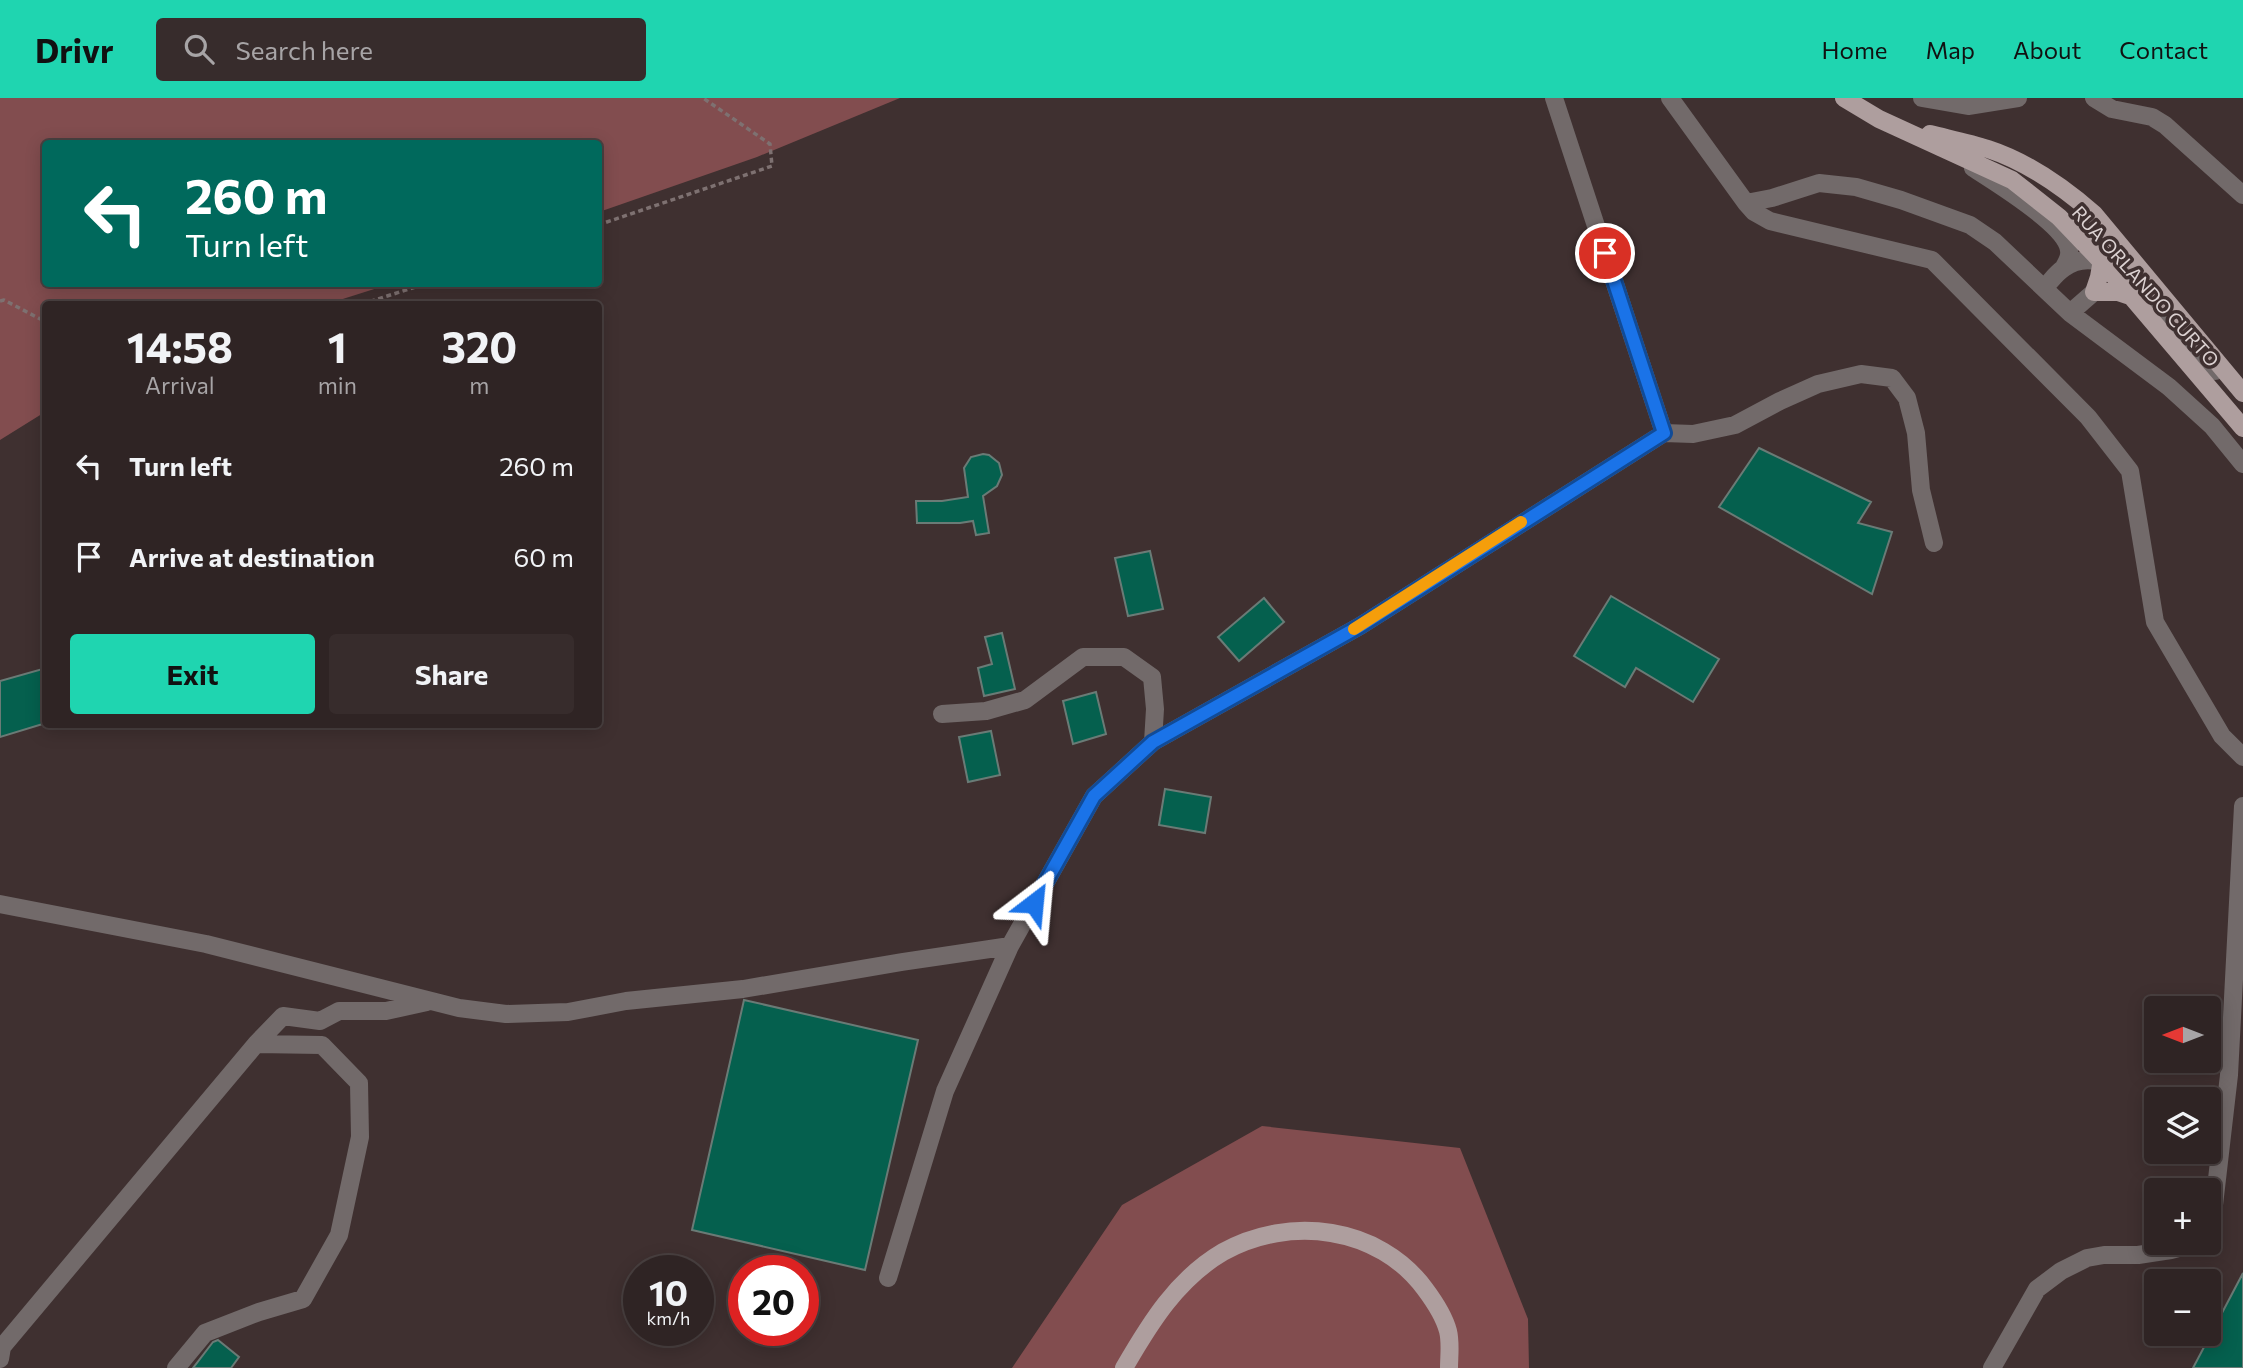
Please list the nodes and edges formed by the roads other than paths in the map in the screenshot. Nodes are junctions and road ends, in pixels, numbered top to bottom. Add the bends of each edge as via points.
1 (1554, 98) edge
2 (1670, 98) edge
3 (1843, 98) edge
4 (1922, 98) edge
5 (2018, 98) edge
6 (2094, 98) edge
7 (1896, 126) junction
8 (1943, 150) junction
9 (2243, 195) edge
10 (1746, 203) junction
11 (2094, 214) junction
12 (2102, 262) junction
13 (2064, 267) junction
14 (2044, 288) junction
15 (2094, 292) junction
16 (2130, 296) junction
17 (2070, 313) junction
18 (2243, 393) edge
19 (2243, 399) edge
20 (2243, 428) edge
21 (1664, 433) junction
22 (2243, 464) edge
23 (1934, 544) dead end
24 (942, 714) dead end
25 (1153, 742) junction
26 (2243, 757) edge
27 (2243, 806) edge
28 (0, 904) edge
29 (1010, 946) junction
30 (338, 978) junction
31 (432, 1001) junction
32 (339, 1011) junction
33 (256, 1044) junction
34 (2217, 1178) edge
35 (2144, 1254) edge
36 (888, 1278) dead end
37 (0, 1359) edge
38 (176, 1368) edge
39 (1124, 1368) edge
40 (1449, 1368) edge
41 (1992, 1368) edge

1 - 21 lane
2 - 10 lane
3 - 7 main road, RUA ORLANDO CURTO
4 - 5 lane via 1968,106
6 - 9 lane via 2112,109 2152,117 2165,125
7 - 8 main road, RUA ORLANDO CURTO
7 - 11 main road, RUA ORLANDO CURTO via 1989,149 2023,164
8 - 12 main road, RUA ORLANDO CURTO via 2012,180 2059,218
8 - 13 lane via 2011,192 2063,235 2069,247
10 - 14 lane via 1819,183 1856,187 1902,200 1970,225
10 - 26 lane via 1770,221 1932,260 2088,417 2130,471 2155,622 2222,736
11 - 12 main road via 2103,233
11 - 18 main road, RUA ORLANDO CURTO
12 - 13 lane
12 - 15 main road
12 - 16 main road, RUA ORLANDO CURTO
12 - 19 lane via 2132,276 2184,339
13 - 14 lane
14 - 17 lane
15 - 16 main road
15 - 17 lane
16 - 20 main road, RUA ORLANDO CURTO
17 - 22 lane via 2169,387 2212,426
21 - 23 lane via 1693,434 1735,425 1818,384 1861,374 1892,378 1907,398 1916,433 1921,490
21 - 25 lane via 1360,626
24 - 25 lane via 986,711 1025,700 1083,657 1124,657 1152,677
25 - 29 lane via 1094,796
27 - 34 lane via 2229,1075
28 - 30 lane via 206,944
29 - 31 lane via 568,1012 506,1014
29 - 36 lane via 945,1091
30 - 31 lane
30 - 32 lane
31 - 32 lane via 386,1011
32 - 33 lane via 320,1021 283,1016
33 - 37 lane via 2,1347
33 - 38 lane via 323,1045 359,1083 360,1137 339,1235 303,1299 205,1333
35 - 41 lane via 2087,1258 2054,1275 2037,1289
39 - 40 main road via 1166,1302 1193,1273 1257,1237 1305,1230 1360,1241 1406,1267 1447,1327

